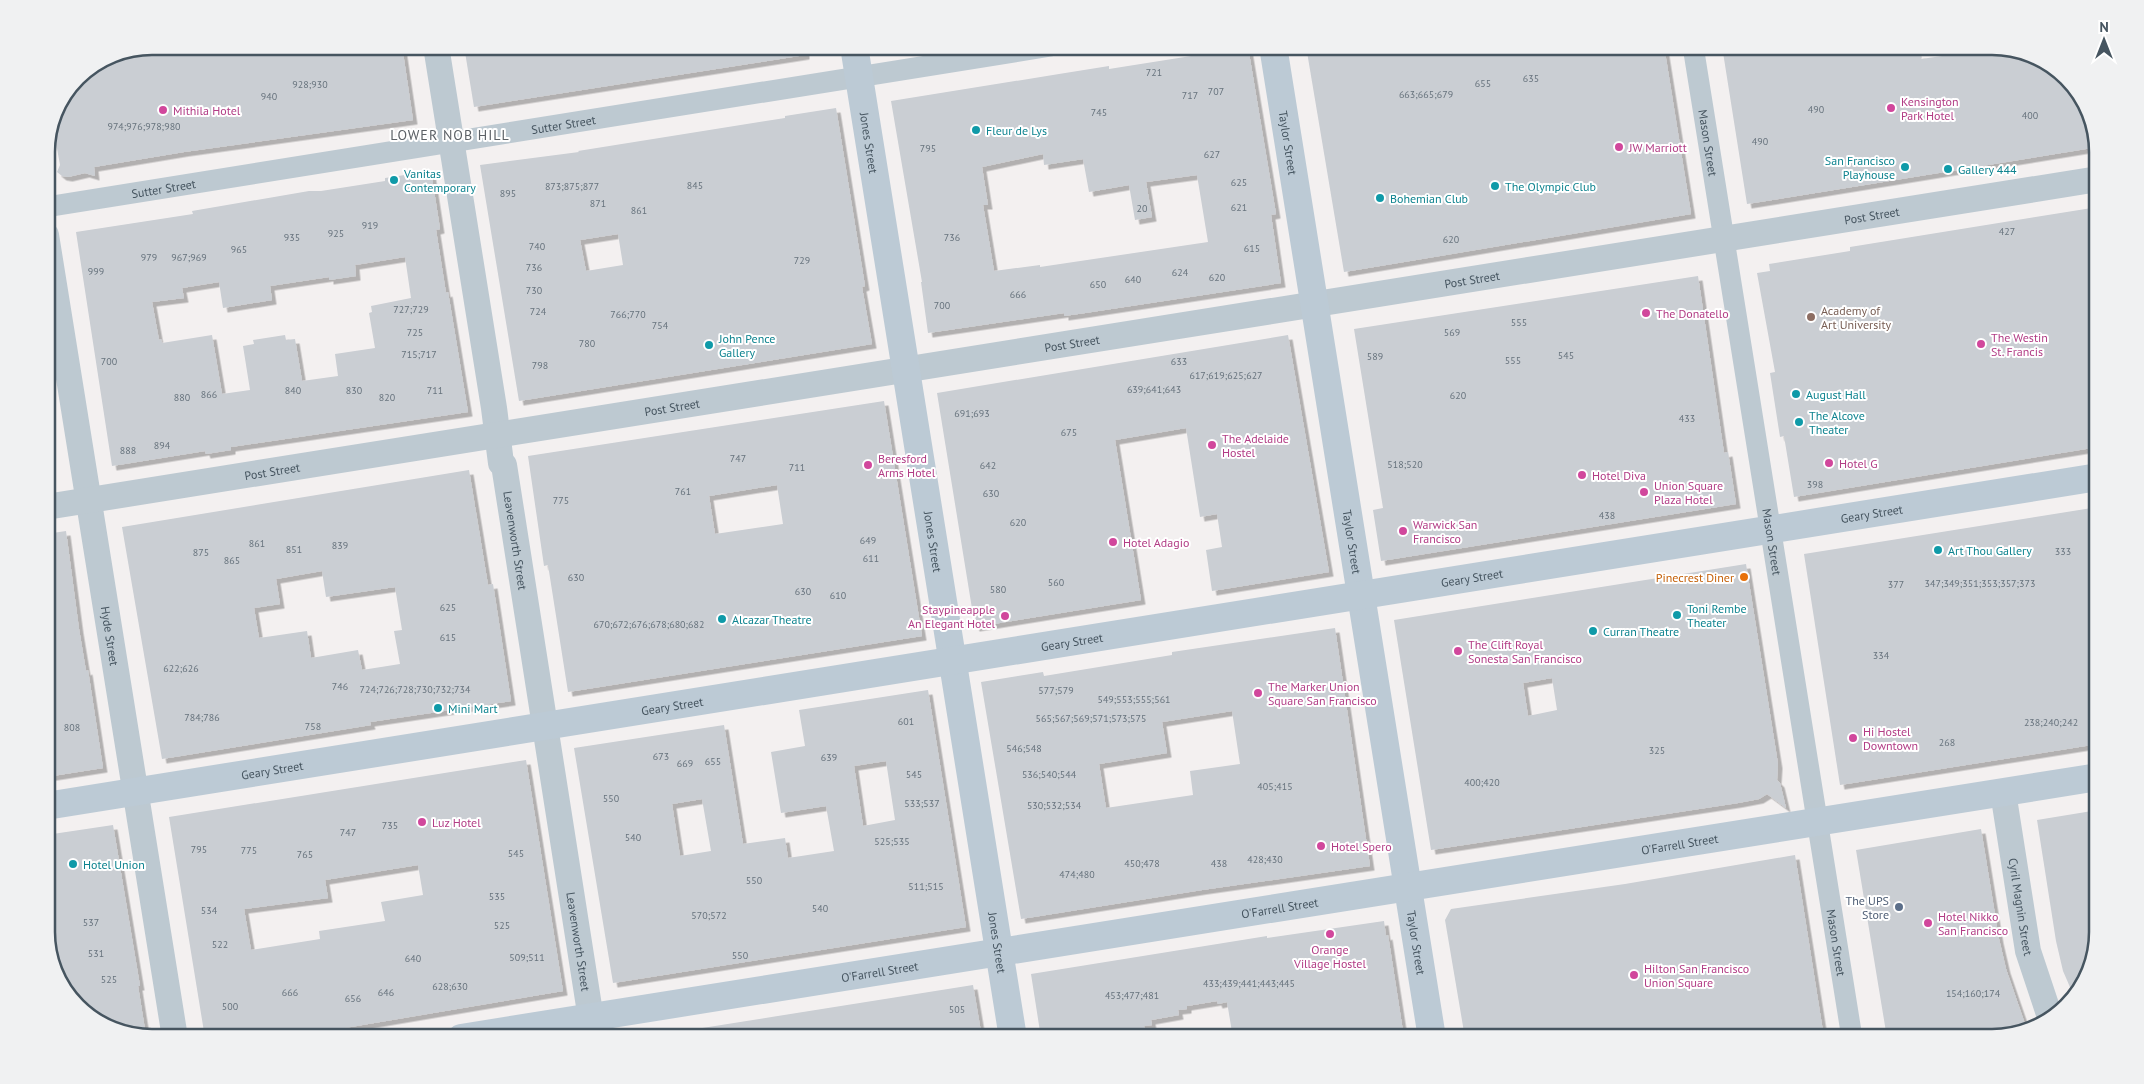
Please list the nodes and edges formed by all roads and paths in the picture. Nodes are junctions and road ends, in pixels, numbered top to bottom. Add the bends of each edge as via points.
1 (437, 55) edge
2 (856, 55) edge
3 (996, 55) edge
4 (1274, 55) edge
5 (1693, 55) edge
6 (860, 77) junction
7 (451, 142) junction
8 (2089, 180) edge
9 (55, 206) edge
10 (1724, 239) junction
11 (55, 290) edge
12 (1315, 304) junction
13 (906, 370) junction
14 (498, 435) junction
15 (2089, 478) edge
16 (89, 500) junction
17 (55, 506) edge
18 (1770, 530) junction
19 (1361, 595) junction
20 (953, 661) junction
21 (545, 726) junction
22 (2089, 778) edge
23 (136, 791) junction
24 (2003, 792) junction
25 (55, 804) edge
26 (1817, 822) junction
27 (1408, 887) junction
28 (999, 952) junction
29 (2048, 1011) edge
30 (593, 1027) edge
31 (174, 1029) edge
32 (569, 1029) edge
33 (1012, 1029) edge
34 (1431, 1029) edge
35 (1851, 1029) edge

1 - 7 street, Leavenworth Street
2 - 6 main road, Jones Street
3 - 6 street, Sutter Street
4 - 12 main road, Taylor Street
5 - 10 street, Mason Street
6 - 7 street, Sutter Street
6 - 13 main road, Jones Street
7 - 9 street, Sutter Street
7 - 14 street, Leavenworth Street
8 - 10 street, Post Street
10 - 12 street, Post Street
10 - 18 street, Mason Street
11 - 16 street, Hyde Street
12 - 13 street, Post Street
12 - 19 main road, Taylor Street
13 - 14 street, Post Street
13 - 20 main road, Jones Street
14 - 16 street, Post Street
14 - 21 street, Leavenworth Street
15 - 18 main road, Geary Street
16 - 17 street, Post Street
16 - 23 street, Hyde Street
18 - 19 main road, Geary Street
18 - 26 street, Mason Street
19 - 20 main road, Geary Street
19 - 27 main road, Taylor Street
20 - 21 main road, Geary Street
20 - 28 main road, Jones Street
21 - 23 main road, Geary Street
21 - 30 street, Leavenworth Street
22 - 24 main road, O'Farrell Street
23 - 25 main road, Geary Street
23 - 31 street, Hyde Street
24 - 26 main road, O'Farrell Street
24 - 29 street, Cyril Magnin Street via 2028,951
26 - 27 main road, O'Farrell Street
26 - 35 street, Mason Street
27 - 28 main road, O'Farrell Street
27 - 34 main road, Taylor Street
28 - 30 main road, O'Farrell Street
28 - 33 main road, Jones Street
30 - 32 main road, O'Farrell Street

